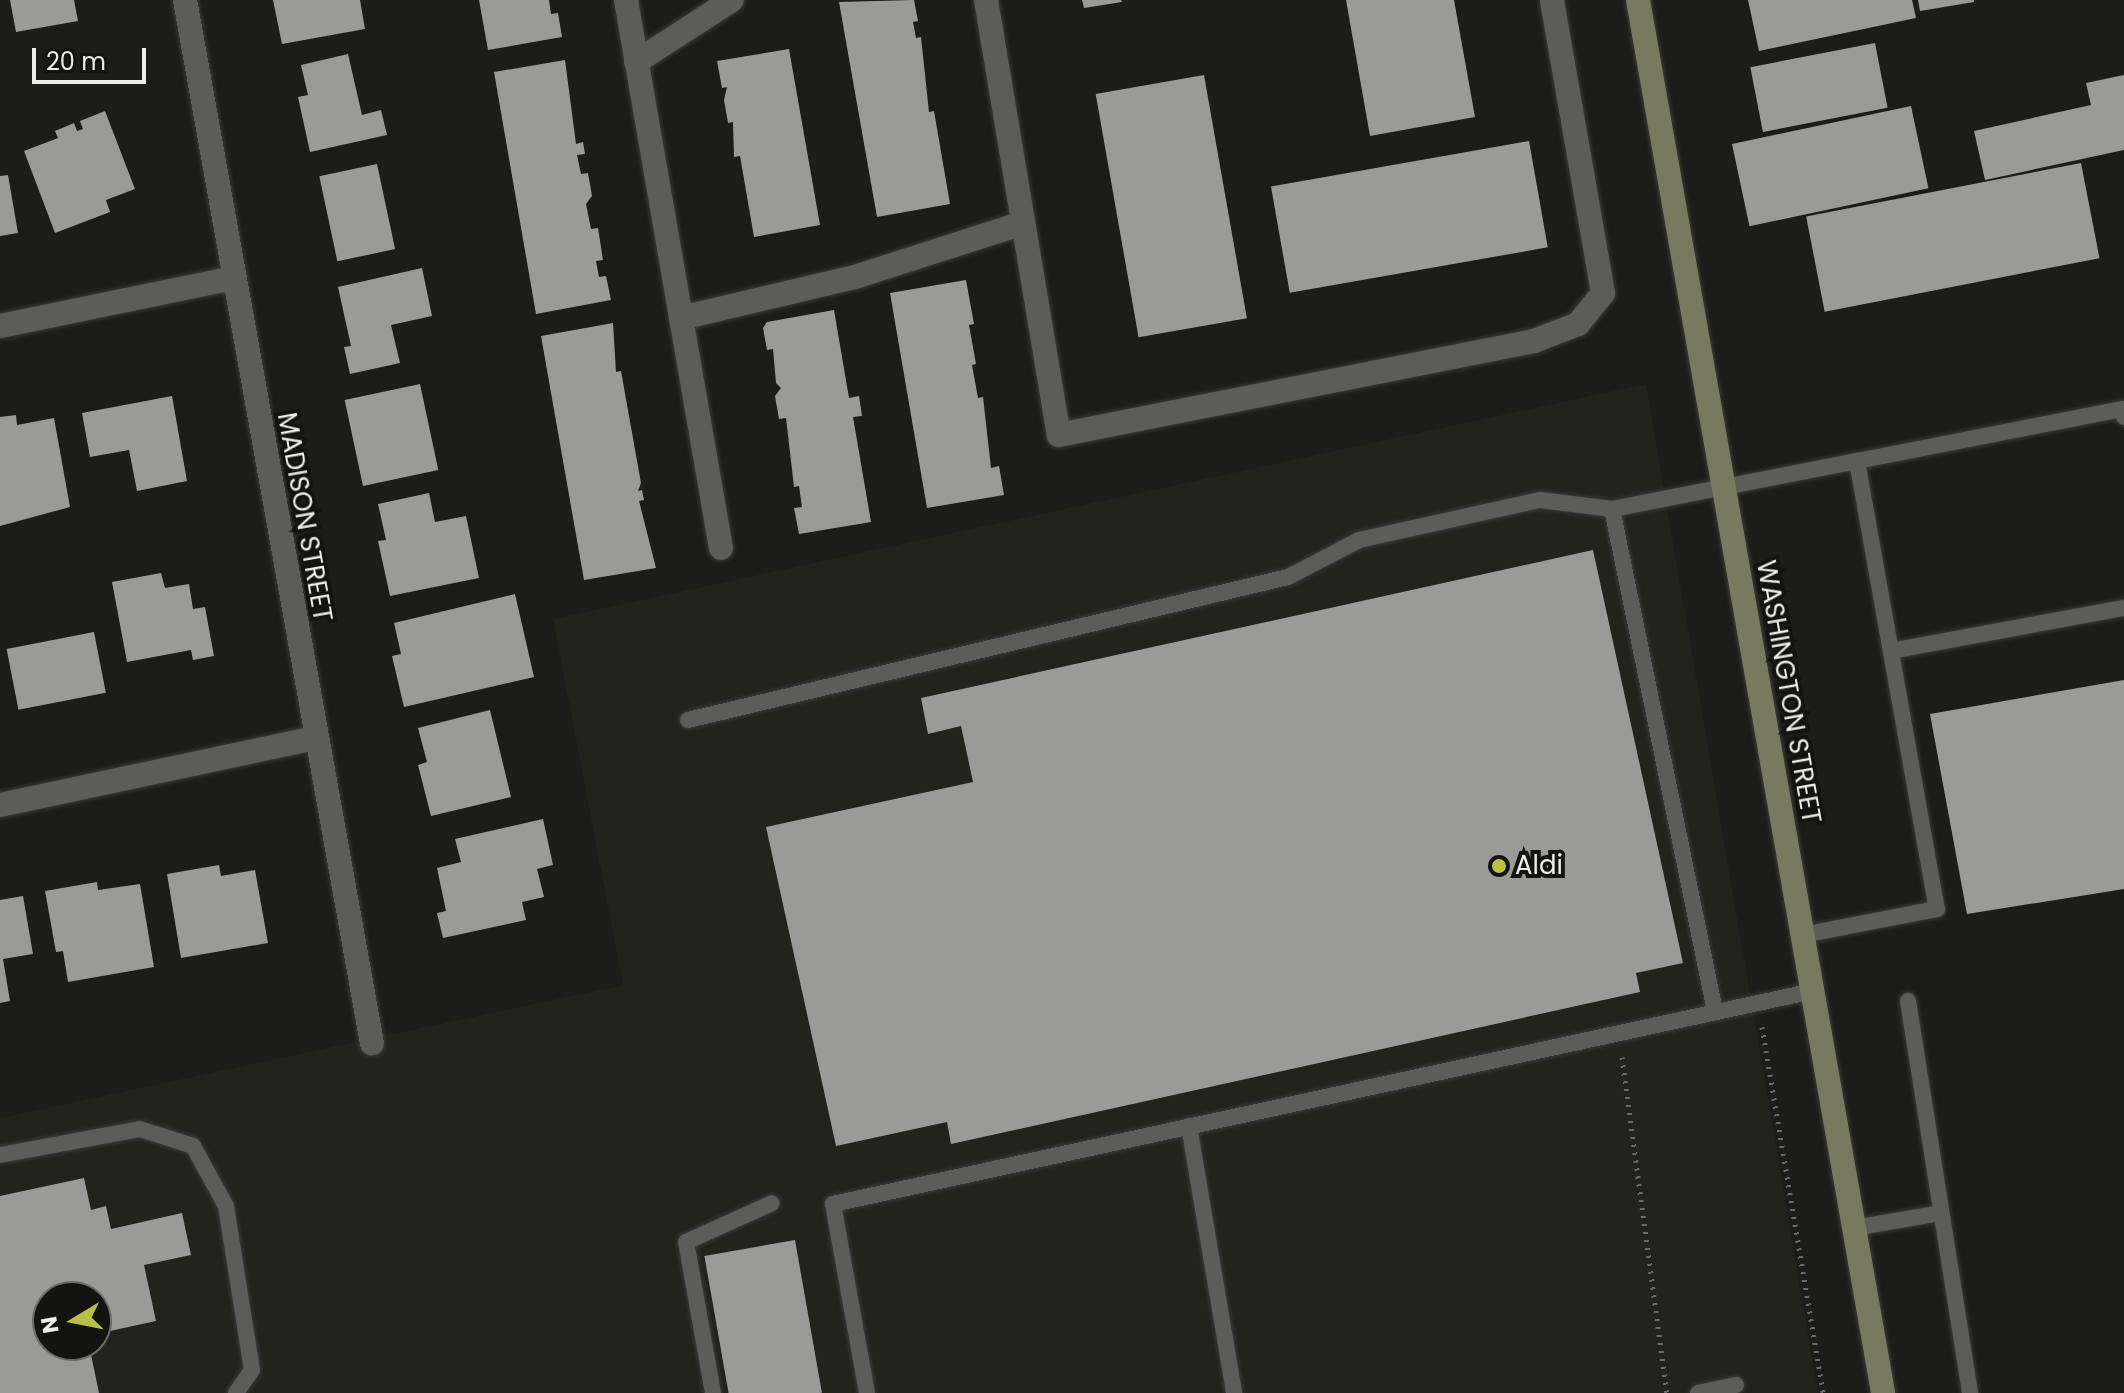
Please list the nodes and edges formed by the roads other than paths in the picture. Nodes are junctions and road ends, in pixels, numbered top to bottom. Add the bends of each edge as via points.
1 (185, 0) edge
2 (626, 0) edge
3 (732, 0) edge
4 (986, 0) edge
5 (1552, 0) edge
6 (1638, 0) edge
7 (636, 62) junction
8 (1023, 223) junction
9 (234, 278) junction
10 (681, 318) junction
11 (0, 326) edge
12 (2124, 417) edge
13 (1857, 461) junction
14 (1723, 484) junction
15 (1612, 509) junction
16 (721, 548) dead end
17 (2124, 608) edge
18 (1891, 651) junction
19 (688, 720) dead end
20 (314, 738) junction
21 (0, 805) edge
22 (1803, 935) junction
23 (1813, 991) junction
24 (1908, 1001) dead end
25 (1715, 1011) junction
26 (372, 1043) dead end
27 (1189, 1126) junction
28 (0, 1155) edge
29 (772, 1203) dead end
30 (1941, 1213) junction
31 (1854, 1228) junction
32 (1736, 1385) dead end
33 (236, 1393) edge
34 (713, 1393) edge
35 (867, 1393) edge
36 (1234, 1393) edge
37 (1698, 1393) edge
38 (1883, 1393) edge
39 (1970, 1393) edge

1 - 9 street, MADISON STREET
2 - 7 street
3 - 7 street
4 - 8 street
5 - 8 street via 1603,293 1578,324 1534,341 1059,435
6 - 14 street, WASHINGTON STREET
7 - 10 street
8 - 10 street via 855,277
9 - 11 street
9 - 20 street, MADISON STREET
10 - 16 street
12 - 13 lane via 2123,409
13 - 14 lane
13 - 18 lane
14 - 15 lane
14 - 22 street, WASHINGTON STREET
15 - 19 lane via 1540,500 1359,540 1288,577
15 - 25 lane
17 - 18 lane
18 - 22 lane via 1937,909
20 - 21 street
20 - 26 street, MADISON STREET
22 - 23 street, WASHINGTON STREET
23 - 25 lane
23 - 31 street, WASHINGTON STREET
24 - 30 lane
25 - 27 lane
27 - 35 lane via 833,1204
27 - 36 lane
28 - 33 lane via 140,1129 193,1146 226,1206 252,1370
29 - 34 lane via 686,1242
30 - 31 lane
30 - 39 lane
31 - 38 street, WASHINGTON STREET
32 - 37 lane

